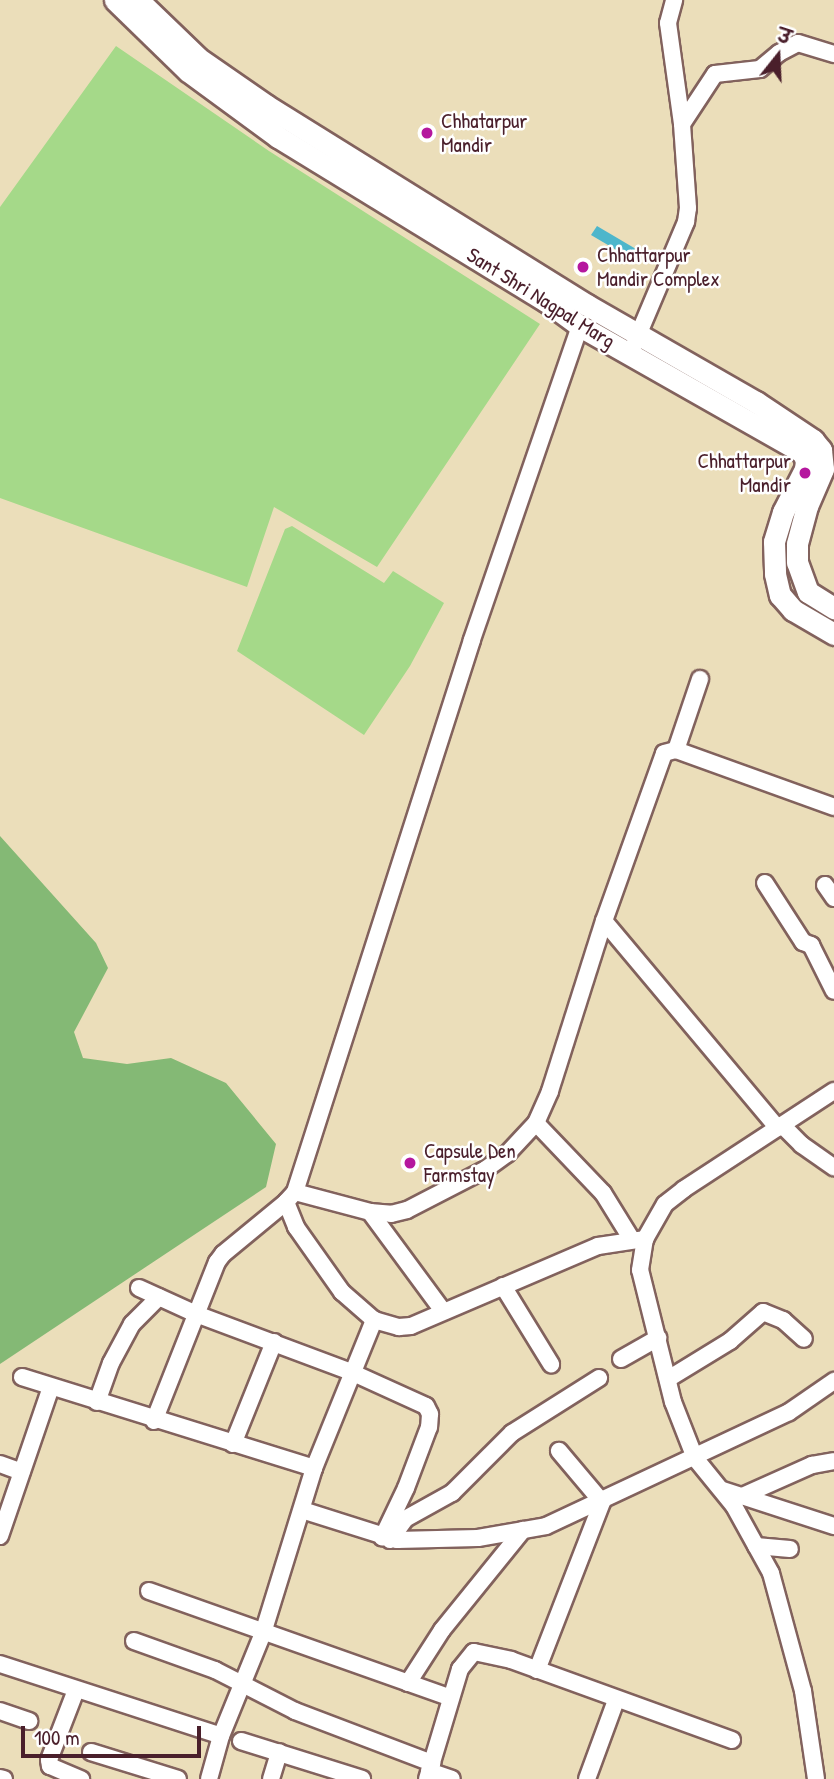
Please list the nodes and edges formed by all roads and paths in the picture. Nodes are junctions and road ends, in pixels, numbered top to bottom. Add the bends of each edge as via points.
1 (115, 0) edge
2 (138, 0) edge
3 (674, 0) edge
4 (834, 54) edge
5 (682, 124) junction
6 (338, 162) junction
7 (580, 326) junction
8 (635, 344) junction
9 (834, 608) edge
10 (834, 634) edge
11 (701, 679) dead end
12 (676, 750) junction
13 (834, 807) edge
14 (765, 883) dead end
15 (604, 921) junction
16 (834, 991) edge
17 (834, 1091) edge
18 (536, 1123) junction
19 (780, 1127) junction
20 (834, 1167) edge
21 (290, 1197) junction
22 (370, 1212) junction
23 (639, 1240) junction
24 (503, 1286) junction
25 (139, 1288) dead end
26 (159, 1297) junction
27 (443, 1311) junction
28 (196, 1314) junction
29 (374, 1320) junction
30 (658, 1339) junction
31 (804, 1339) dead end
32 (274, 1342) junction
33 (621, 1359) dead end
34 (551, 1364) dead end
35 (351, 1372) junction
36 (22, 1377) dead end
37 (599, 1378) dead end
38 (668, 1379) junction
39 (833, 1383) edge
40 (51, 1387) junction
41 (97, 1402) junction
42 (154, 1421) junction
43 (233, 1444) junction
44 (559, 1451) dead end
45 (695, 1458) junction
46 (834, 1461) edge
47 (0, 1464) edge
48 (314, 1468) junction
49 (22, 1472) junction
50 (718, 1488) junction
51 (740, 1497) junction
52 (602, 1502) junction
53 (302, 1510) junction
54 (4, 1513) edge
55 (834, 1526) edge
56 (523, 1530) junction
57 (0, 1536) edge
58 (386, 1539) junction
59 (756, 1546) junction
60 (790, 1549) dead end
61 (149, 1591) dead end
62 (262, 1633) junction
63 (134, 1641) dead end
64 (0, 1664) edge
65 (537, 1670) junction
66 (408, 1683) junction
67 (241, 1686) junction
68 (76, 1690) junction
69 (451, 1698) junction
70 (616, 1700) junction
71 (0, 1711) edge
72 (29, 1721) dead end
73 (221, 1736) junction
74 (732, 1740) dead end
75 (240, 1741) dead end
76 (91, 1752) dead end
77 (279, 1752) junction
78 (429, 1771) edge
79 (81, 1779) edge
80 (177, 1779) edge
81 (209, 1779) edge
82 (271, 1779) edge
83 (362, 1779) edge
84 (452, 1779) edge
85 (587, 1779) edge
86 (816, 1779) edge

1 - 6 main road, Sant Shri Nagpal Marg via 188,71 278,137
2 - 6 main road, Sant Shri Nagpal Marg via 198,58
3 - 5 street via 668,23
4 - 5 street via 798,43 760,69 715,74
5 - 8 street via 689,193 686,222
6 - 7 main road, Sant Shri Nagpal Marg
6 - 8 main road, Sant Shri Nagpal Marg
7 - 8 main road, Sant Shri Nagpal Marg
7 - 21 street
8 - 9 main road, Sant Shri Nagpal Marg via 756,402 821,450 823,469 807,506 797,562 808,592
8 - 10 main road, Sant Shri Nagpal Marg via 802,452 805,469 774,542 775,574 780,595 793,610
11 - 12 street
12 - 13 street
12 - 15 street via 660,759
14 - 16 street via 803,942 811,945
15 - 18 street
15 - 19 street
17 - 19 street
18 - 22 street via 507,1154 449,1190 407,1210
18 - 23 street via 603,1192
19 - 20 street
19 - 23 street via 665,1204
21 - 22 street
21 - 28 street via 223,1254
21 - 29 street via 296,1227 325,1271 359,1310
22 - 27 street
23 - 24 street via 598,1246
23 - 30 street via 640,1270
24 - 27 street
24 - 34 street
25 - 26 street
26 - 28 street
26 - 41 street via 127,1333
27 - 29 street via 411,1326
28 - 32 street
28 - 42 street
29 - 35 street
30 - 33 street
30 - 38 street
31 - 38 street via 783,1320 764,1312 730,1341
32 - 35 street
32 - 43 street
35 - 48 street
35 - 58 street via 415,1398 430,1414
36 - 40 street
37 - 58 street via 512,1433 452,1493 405,1519
38 - 45 street
39 - 45 street via 789,1412
40 - 41 street
40 - 49 street
41 - 42 street
42 - 43 street
43 - 48 street
44 - 52 street
45 - 50 street
45 - 52 street
46 - 51 street via 811,1465
47 - 49 street
48 - 53 street
49 - 54 street
50 - 51 street
50 - 59 street via 734,1506
51 - 55 street
52 - 56 street via 546,1526
52 - 65 street
53 - 58 street
53 - 62 street
54 - 57 street
56 - 58 street via 478,1538
56 - 66 street via 442,1630
59 - 60 street
59 - 86 street via 771,1573 788,1631 803,1691
61 - 62 street
62 - 66 street
62 - 67 street
63 - 67 street via 207,1667
64 - 68 street
65 - 69 street via 474,1652 460,1670
65 - 70 street
66 - 69 street
67 - 73 street
67 - 78 street
68 - 73 street
68 - 79 street via 49,1760 50,1766
69 - 78 street
70 - 74 street
70 - 85 street
71 - 72 street
73 - 81 street
75 - 77 street
76 - 80 street
77 - 82 street
77 - 83 street
78 - 84 street

